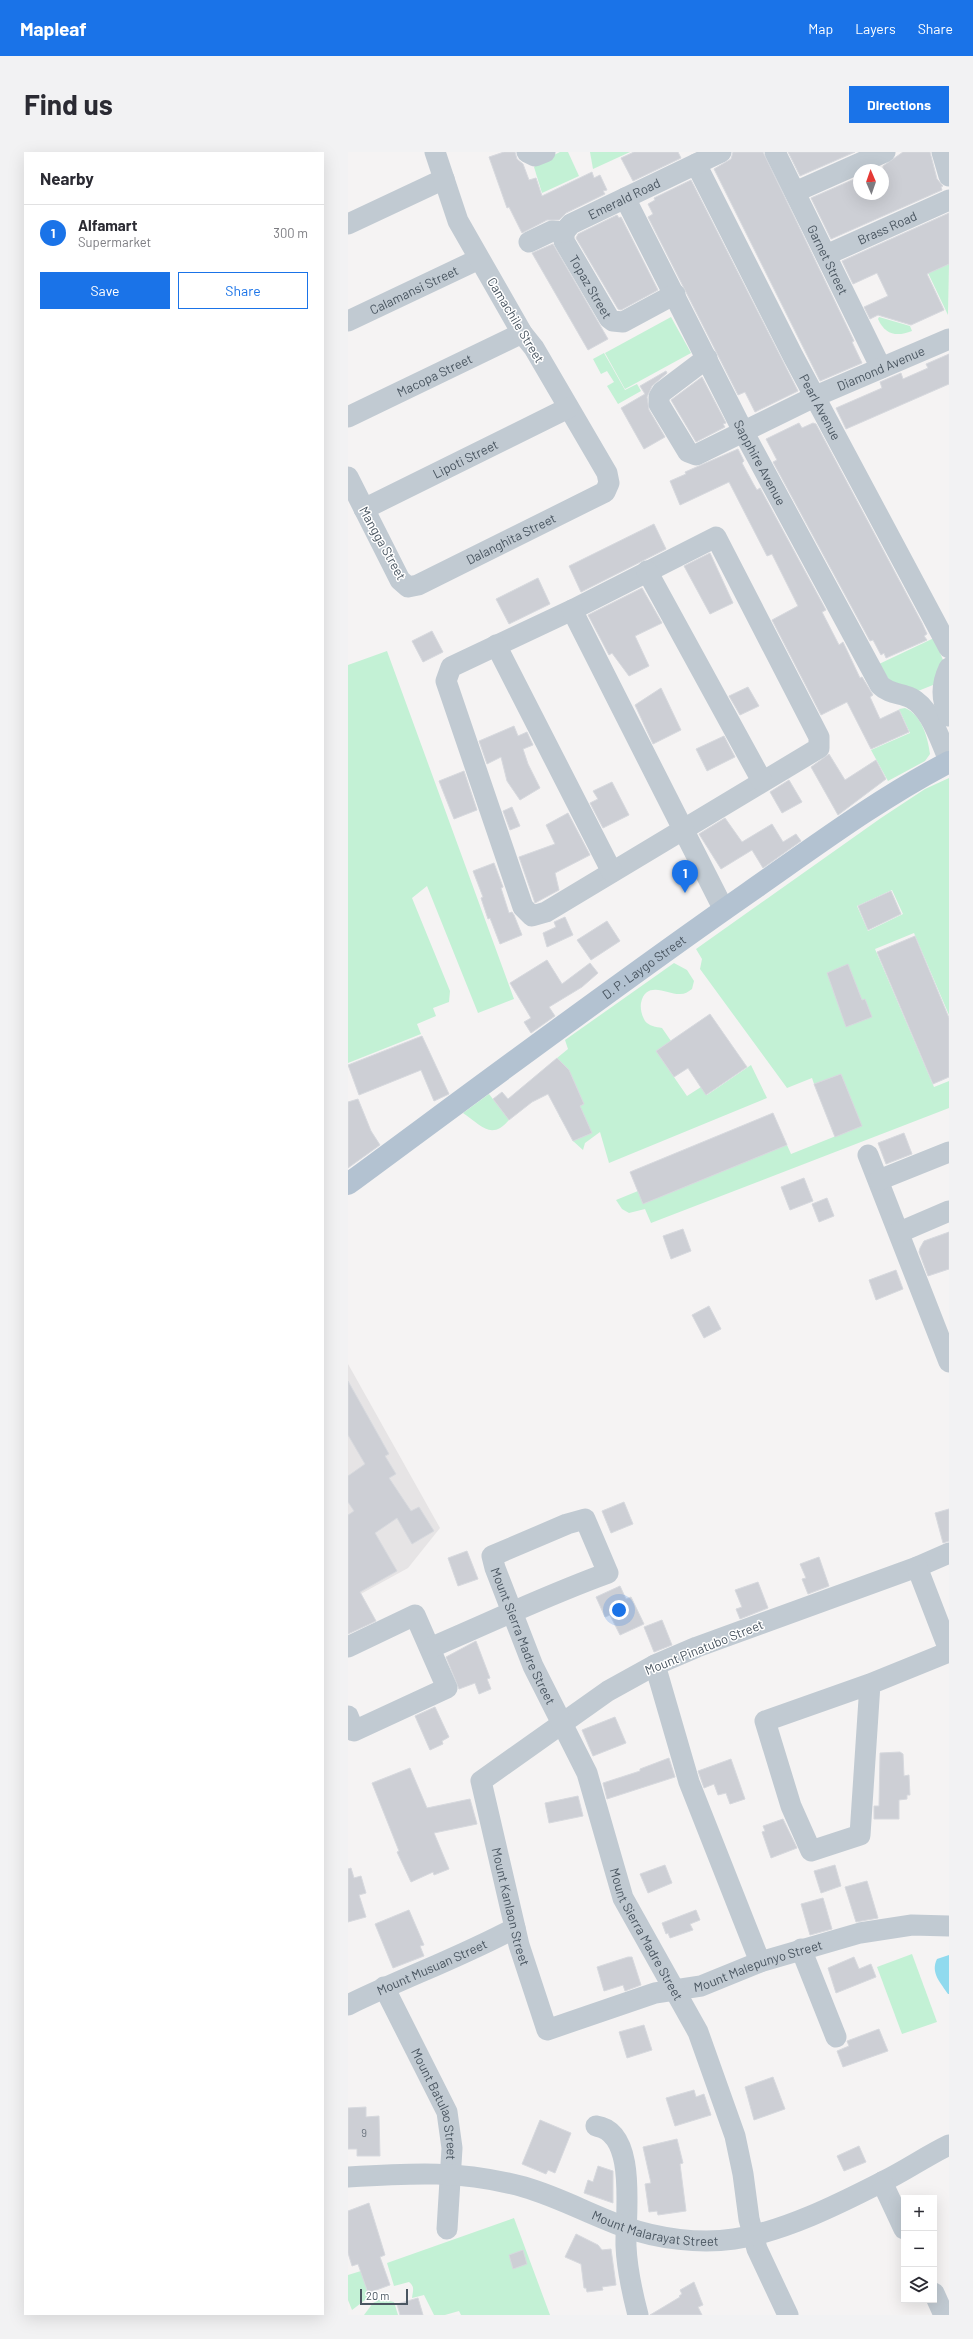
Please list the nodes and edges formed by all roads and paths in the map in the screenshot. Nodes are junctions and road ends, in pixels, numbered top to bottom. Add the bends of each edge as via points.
1 (435, 152) edge
2 (527, 152) edge
3 (545, 152) edge
4 (721, 152) edge
5 (775, 152) edge
6 (884, 152) edge
7 (942, 152) edge
8 (696, 164) junction
9 (949, 176) edge
10 (444, 179) junction
11 (795, 192) junction
12 (625, 198) junction
13 (949, 200) edge
14 (348, 224) edge
15 (564, 232) junction
16 (529, 242) dead end
17 (826, 255) junction
18 (479, 259) junction
19 (675, 294) junction
20 (348, 321) edge
21 (522, 333) junction
22 (949, 339) edge
23 (707, 358) junction
24 (881, 368) junction
25 (816, 396) junction
26 (568, 408) junction
27 (348, 417) edge
28 (744, 433) junction
29 (348, 477) edge
30 (608, 483) joint
31 (364, 510) junction
32 (647, 571) junction
33 (408, 586) joint
34 (572, 610) junction
35 (496, 645) junction
36 (949, 648) edge
37 (949, 668) edge
38 (942, 694) junction
39 (919, 704) junction
40 (949, 716) edge
41 (949, 761) edge
42 (762, 781) junction
43 (682, 830) junction
44 (612, 872) junction
45 (724, 910) junction
46 (949, 1152) edge
47 (868, 1155) dead end
48 (878, 1180) junction
49 (348, 1184) edge
50 (949, 1211) edge
51 (900, 1232) junction
52 (949, 1362) edge
53 (949, 1553) edge
54 (918, 1567) junction
55 (512, 1614) junction
56 (348, 1647) edge
57 (430, 1648) junction
58 (949, 1651) edge
59 (655, 1665) junction
60 (870, 1684) junction
61 (348, 1716) edge
62 (561, 1723) junction
63 (481, 1781) joint
64 (949, 1920) edge
65 (949, 1926) edge
66 (515, 1928) junction
67 (801, 1949) junction
68 (760, 1962) junction
69 (384, 1987) junction
70 (673, 1990) junction
71 (348, 2005) edge
72 (547, 2030) joint
73 (836, 2037) dead end
74 (596, 2126) dead end
75 (949, 2145) edge
76 (451, 2174) junction
77 (348, 2177) edge
78 (882, 2182) junction
79 (901, 2223) edge
80 (626, 2227) junction
81 (447, 2229) dead end
82 (752, 2235) junction
83 (937, 2300) edge
84 (638, 2315) edge
85 (788, 2315) edge
86 (944, 2315) edge

1 - 10 street, Camachile Street
2 - 3 street via 535,156
4 - 8 street, Emerald Road
5 - 11 street, Garnet Street
6 - 11 street
7 - 9 street
8 - 12 street, Emerald Road
8 - 25 street, Pearl Avenue
10 - 14 street
10 - 18 street, Camachile Street via 458,221
11 - 17 street, Garnet Street
12 - 15 street, Emerald Road via 571,224
12 - 19 street, Sapphire Avenue
13 - 17 street, Brass Road
15 - 16 street via 552,231
15 - 19 street, Topaz Street via 564,241 613,321 628,320
17 - 24 street, Garnet Street
18 - 20 street, Calamansi Street
18 - 21 street, Camachile Street
19 - 23 street, Sapphire Avenue
21 - 26 street, Camachile Street via 534,348
21 - 27 street, Macopa Street
22 - 24 street, Diamond Avenue
23 - 28 street, Sapphire Avenue
23 - 28 street, Diamond Avenue via 662,392 659,404 691,454 704,453
24 - 25 street, Diamond Avenue
25 - 28 street, Diamond Avenue
25 - 36 street, Pearl Avenue
26 - 30 street, Camachile Street via 607,473
26 - 31 street, Lipoti Street
28 - 39 street, Sapphire Avenue via 880,685
29 - 31 street, Mangga Street
30 - 33 street, Dalanghita Street via 605,492 418,585
31 - 33 street, Mangga Street via 400,580
32 - 34 street
32 - 42 street
32 - 42 street via 716,537 820,737 819,748
34 - 35 street
34 - 43 street
35 - 44 street
35 - 44 street via 451,667 446,681 523,907 532,916 546,912
37 - 38 street
38 - 39 street
38 - 40 street
39 - 41 street
41 - 45 main road, D. P. Laygo Street via 875,804
42 - 43 street
43 - 44 street
43 - 45 street
45 - 49 main road, D. P. Laygo Street
46 - 48 street
47 - 48 street
48 - 51 street
50 - 51 street
51 - 52 street
53 - 54 street, Mount Pinatubo Street
54 - 58 street
54 - 59 street, Mount Pinatubo Street via 697,1647
55 - 55 street, Mount Sierra Madre Street via 608,1573 585,1519 567,1524 492,1556
55 - 57 street
55 - 62 street, Mount Sierra Madre Street via 536,1673
56 - 57 street via 415,1614
57 - 61 street via 447,1688 354,1731
58 - 60 street
59 - 62 street, Mount Pinatubo Street via 624,1681
59 - 68 street via 689,1782
60 - 60 street via 765,1721 791,1806 811,1851 860,1835
62 - 63 street, Mount Pinatubo Street
62 - 70 street, Mount Sierra Madre Street via 587,1773 623,1898
63 - 66 street, Mount Kanlaon Street
64 - 65 street
65 - 67 street, Mount Malepunyo Street via 888,1928
66 - 69 street, Mount Musuan Street
66 - 72 street, Mount Kanlaon Street
67 - 68 street, Mount Malepunyo Street
67 - 73 street
68 - 70 street, Mount Malepunyo Street via 701,1986
69 - 71 street, Mount Musuan Street
69 - 76 street, Mount Batulao Street via 447,2112 451,2131
70 - 72 street, Mount Malepunyo Street via 655,1993
70 - 82 street, Mount Sierra Madre Street via 698,2032 730,2121 743,2174
74 - 80 street via 606,2128 614,2134 621,2150 627,2197
75 - 78 street, Mount Malarayat Street
76 - 77 street, Mount Malarayat Street
76 - 80 street, Mount Malarayat Street via 525,2187
76 - 81 street, Mount Batulao Street
78 - 79 street
78 - 82 street, Mount Malarayat Street via 799,2219
80 - 82 street, Mount Malarayat Street via 682,2239 710,2240
80 - 84 street via 628,2274
82 - 85 street, Mount Sierra Madre Street via 763,2265
83 - 86 street

